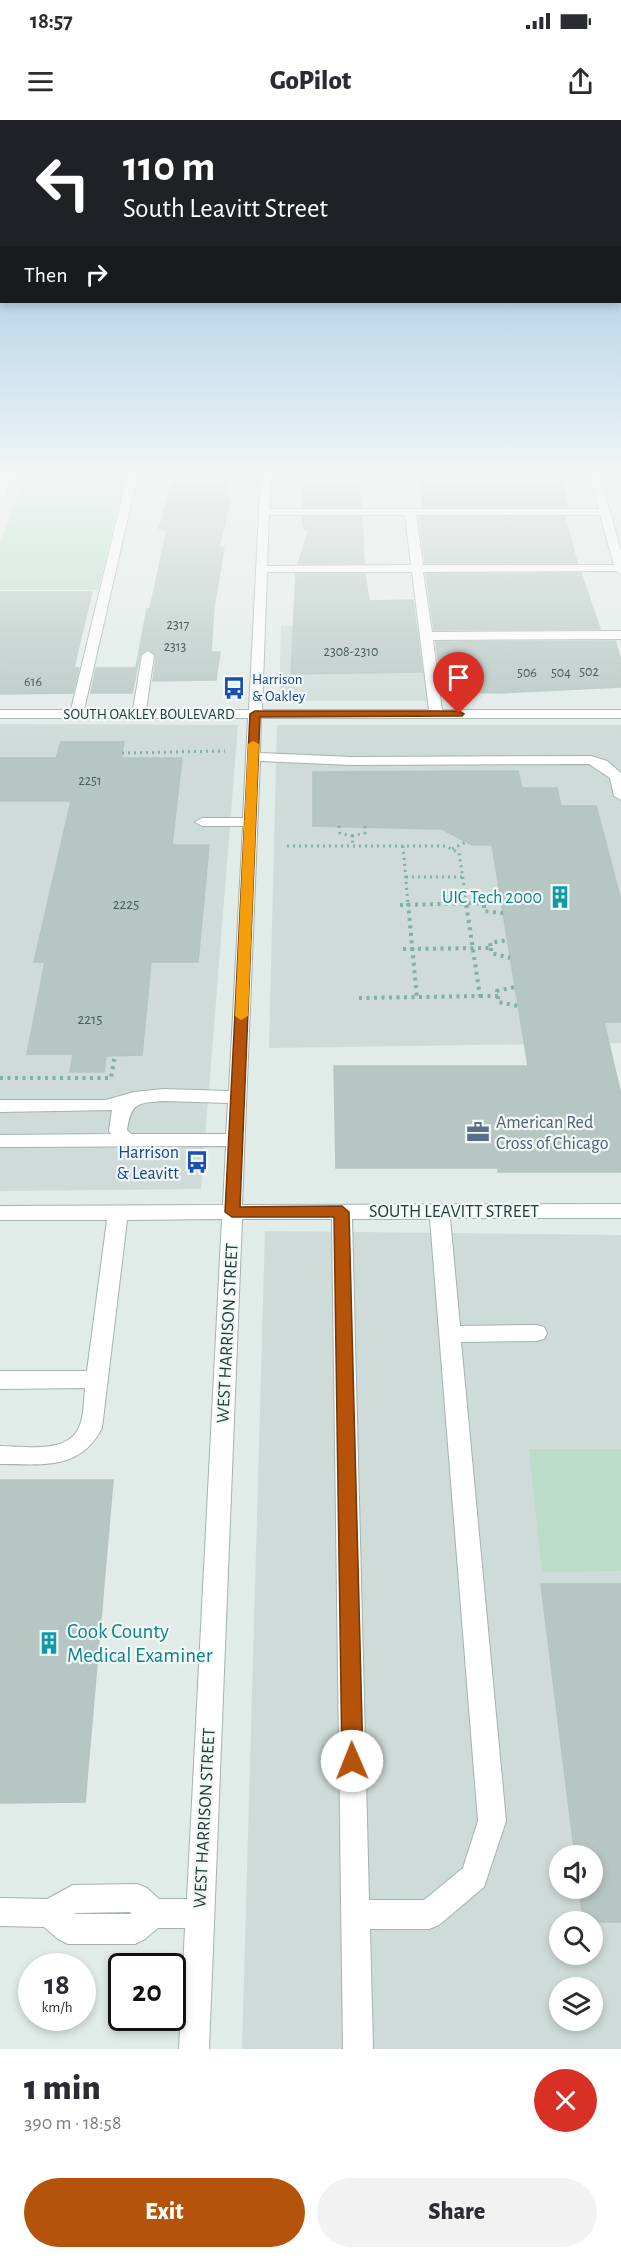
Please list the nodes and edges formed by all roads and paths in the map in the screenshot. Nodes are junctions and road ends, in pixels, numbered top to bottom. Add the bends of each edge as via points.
1 (112, 563) edge
2 (262, 563) edge
3 (416, 563) edge
4 (262, 569) junction
5 (417, 569) junction
6 (621, 570) edge
7 (621, 635) edge
8 (426, 636) junction
9 (148, 654) dead end
10 (0, 714) edge
11 (77, 714) junction
12 (139, 714) junction
13 (255, 714) junction
14 (435, 714) junction
15 (621, 714) edge
16 (225, 751) dead end
17 (122, 753) dead end
18 (253, 757) junction
19 (619, 777) edge
20 (621, 796) edge
21 (202, 822) dead end
22 (250, 822) junction
23 (339, 826) dead end
24 (365, 826) dead end
25 (352, 836) junction
26 (466, 842) dead end
27 (287, 846) dead end
28 (352, 846) junction
29 (403, 846) junction
30 (452, 849) junction
31 (406, 877) junction
32 (462, 877) junction
33 (500, 894) dead end
34 (400, 905) dead end
35 (409, 905) junction
36 (466, 905) junction
37 (484, 905) junction
38 (503, 913) dead end
39 (507, 940) dead end
40 (473, 948) junction
41 (491, 948) junction
42 (403, 949) dead end
43 (413, 949) junction
44 (510, 958) dead end
45 (515, 987) dead end
46 (480, 996) junction
47 (498, 996) junction
48 (359, 998) dead end
49 (417, 998) junction
50 (518, 1006) dead end
51 (115, 1056) dead end
52 (0, 1078) edge
53 (134, 1098) junction
54 (237, 1098) junction
55 (0, 1106) edge
56 (127, 1140) junction
57 (235, 1140) junction
58 (0, 1141) edge
59 (439, 1211) junction
60 (621, 1211) edge
61 (118, 1212) junction
62 (232, 1212) junction
63 (342, 1212) junction
64 (0, 1213) edge
65 (536, 1333) dead end
66 (449, 1334) junction
67 (98, 1379) junction
68 (0, 1380) edge
69 (0, 1455) edge
70 (0, 1912) edge
71 (200, 1914) junction
72 (355, 1914) junction
73 (194, 2049) edge
74 (358, 2049) edge

1 - 11 street
2 - 4 street, WEST HARRISON STREET
3 - 5 street
4 - 5 street
4 - 13 street, WEST HARRISON STREET
5 - 6 street
5 - 8 street
7 - 8 street
8 - 14 street
9 - 12 street
10 - 11 street, SOUTH OAKLEY BOULEVARD
11 - 12 street, SOUTH OAKLEY BOULEVARD
12 - 13 street, SOUTH OAKLEY BOULEVARD
13 - 14 street, SOUTH OAKLEY BOULEVARD
13 - 18 street, WEST HARRISON STREET
14 - 15 street, SOUTH OAKLEY BOULEVARD
16 - 17 path
18 - 19 street via 364,761 591,760
18 - 22 street, WEST HARRISON STREET
19 - 20 street
21 - 22 street
22 - 54 street, WEST HARRISON STREET
23 - 25 path via 340,833
24 - 25 path via 365,833
25 - 28 path
26 - 30 path
27 - 28 path
28 - 29 path
29 - 30 path
29 - 31 path
30 - 32 path via 459,853
31 - 32 path
31 - 35 path
32 - 36 path
33 - 37 path via 483,899
34 - 35 path
35 - 36 path
35 - 43 path
36 - 37 path
36 - 40 path
37 - 38 path via 484,910
39 - 41 path via 495,940 490,943
40 - 41 path
40 - 43 path
40 - 46 path
41 - 44 path via 491,953
42 - 43 path
43 - 49 path
45 - 47 path via 497,991
46 - 47 path
46 - 49 path
47 - 50 path via 498,1002
48 - 49 path
51 - 52 path via 111,1078
53 - 54 street
53 - 55 street via 106,1106
53 - 56 street via 121,1111 119,1121 118,1131
54 - 57 street, WEST HARRISON STREET
56 - 57 street
56 - 58 street
57 - 62 street, WEST HARRISON STREET
59 - 60 street, SOUTH LEAVITT STREET
59 - 63 street, SOUTH LEAVITT STREET
59 - 66 street
61 - 62 street, SOUTH LEAVITT STREET
61 - 64 street, SOUTH LEAVITT STREET
61 - 67 street
62 - 63 street, SOUTH LEAVITT STREET
62 - 71 street, WEST HARRISON STREET
63 - 72 street
65 - 66 street
66 - 72 street via 492,1821 474,1877 429,1916
67 - 68 street
67 - 69 street via 91,1428 77,1447 55,1455
70 - 71 street via 50,1913 68,1929 135,1929 153,1913
71 - 73 street, WEST HARRISON STREET
72 - 74 street

